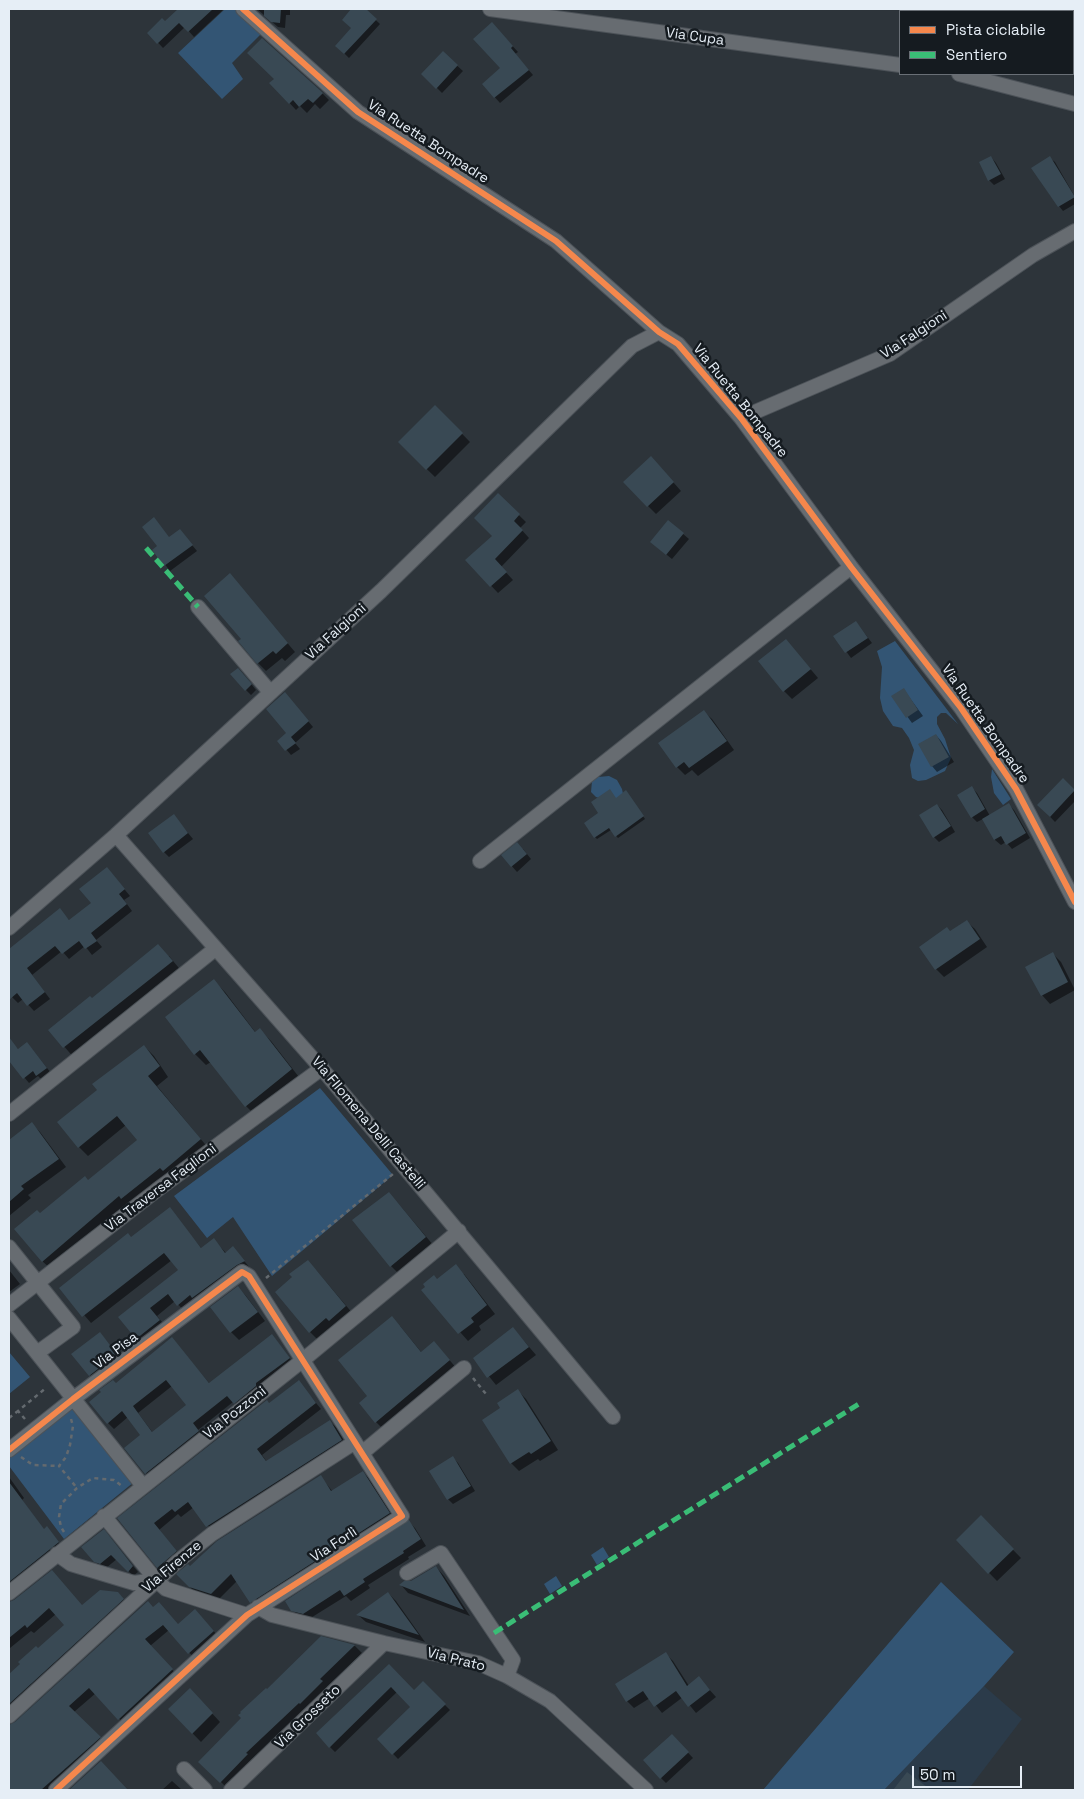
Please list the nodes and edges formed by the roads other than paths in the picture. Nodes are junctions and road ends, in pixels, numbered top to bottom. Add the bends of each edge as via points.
1 (243, 9) edge
2 (490, 9) edge
3 (899, 65) edge
4 (963, 75) edge
5 (1075, 104) edge
6 (1075, 231) edge
7 (659, 332) junction
8 (741, 418) junction
9 (851, 566) junction
10 (198, 607) dead end
11 (270, 692) junction
12 (116, 835) junction
13 (480, 861) dead end
14 (1075, 902) edge
15 (9, 928) edge
16 (215, 949) junction
17 (322, 1068) junction
18 (9, 1114) edge
19 (459, 1231) junction
20 (9, 1247) edge
21 (239, 1274) joint
22 (36, 1282) junction
23 (9, 1305) edge
24 (9, 1318) edge
25 (37, 1353) junction
26 (303, 1360) junction
27 (464, 1368) road end
28 (73, 1399) junction
29 (613, 1417) dead end
30 (358, 1447) junction
31 (14, 1453) edge
32 (142, 1486) junction
33 (104, 1516) junction
34 (57, 1554) junction
35 (407, 1572) dead end
36 (156, 1580) junction
37 (9, 1593) edge
38 (253, 1611) junction
39 (384, 1643) junction
40 (507, 1676) junction
41 (9, 1716) edge
42 (184, 1769) dead end
43 (56, 1790) edge
44 (205, 1790) edge
45 (232, 1790) edge
46 (646, 1790) edge

1 - 7 street, Via Ruetta Bompadre via 358,112 556,241
2 - 3 street, Via Cupa
4 - 5 street
6 - 8 street, Via Falgioni via 1033,255 890,354
7 - 8 street, Via Ruetta Bompadre via 678,344
7 - 11 street, Via Falgioni via 632,346 381,591
8 - 9 street, Via Ruetta Bompadre
9 - 13 street
9 - 14 street, Via Ruetta Bompadre via 961,708 1016,788
10 - 11 street
11 - 12 street, Via Falgioni
12 - 15 street, Via Falgioni
12 - 16 street, Via FIlomena Delli Castelli
16 - 17 street, Via FIlomena Delli Castelli
16 - 18 street
17 - 19 street, Via FIlomena Delli Castelli
17 - 22 street, Via Traversa Faglioni
19 - 26 street, Via Pozzoni
19 - 29 street, Via FIlomena Delli Castelli
20 - 22 street
21 - 26 street, Via Forlì via 242,1272 248,1276
21 - 28 street, Via Pisa
22 - 23 street, Via Traversa Faglioni
22 - 25 street via 73,1327
24 - 25 street
25 - 28 street
26 - 30 street, Via Forlì
26 - 32 street, Via Pozzoni
27 - 30 street, Via Firenze
28 - 31 street, Via Pisa
28 - 32 street
30 - 36 street, Via Firenze via 212,1534
30 - 38 street, Via Forlì via 402,1516
32 - 33 street, Via Pozzoni
33 - 34 street, Via Pozzoni
33 - 36 street, Via Prato
34 - 36 street via 71,1564 134,1583
34 - 37 street, Via Pozzoni
35 - 40 street via 441,1553 513,1660
36 - 38 street, Via Prato via 166,1589
36 - 41 street, Via Firenze
38 - 39 street, Via Prato
38 - 43 street, Via Forlì
39 - 40 street, Via Prato via 478,1663
39 - 45 street, Via Grosseto
40 - 46 street, Via Prato via 550,1701
42 - 44 street

